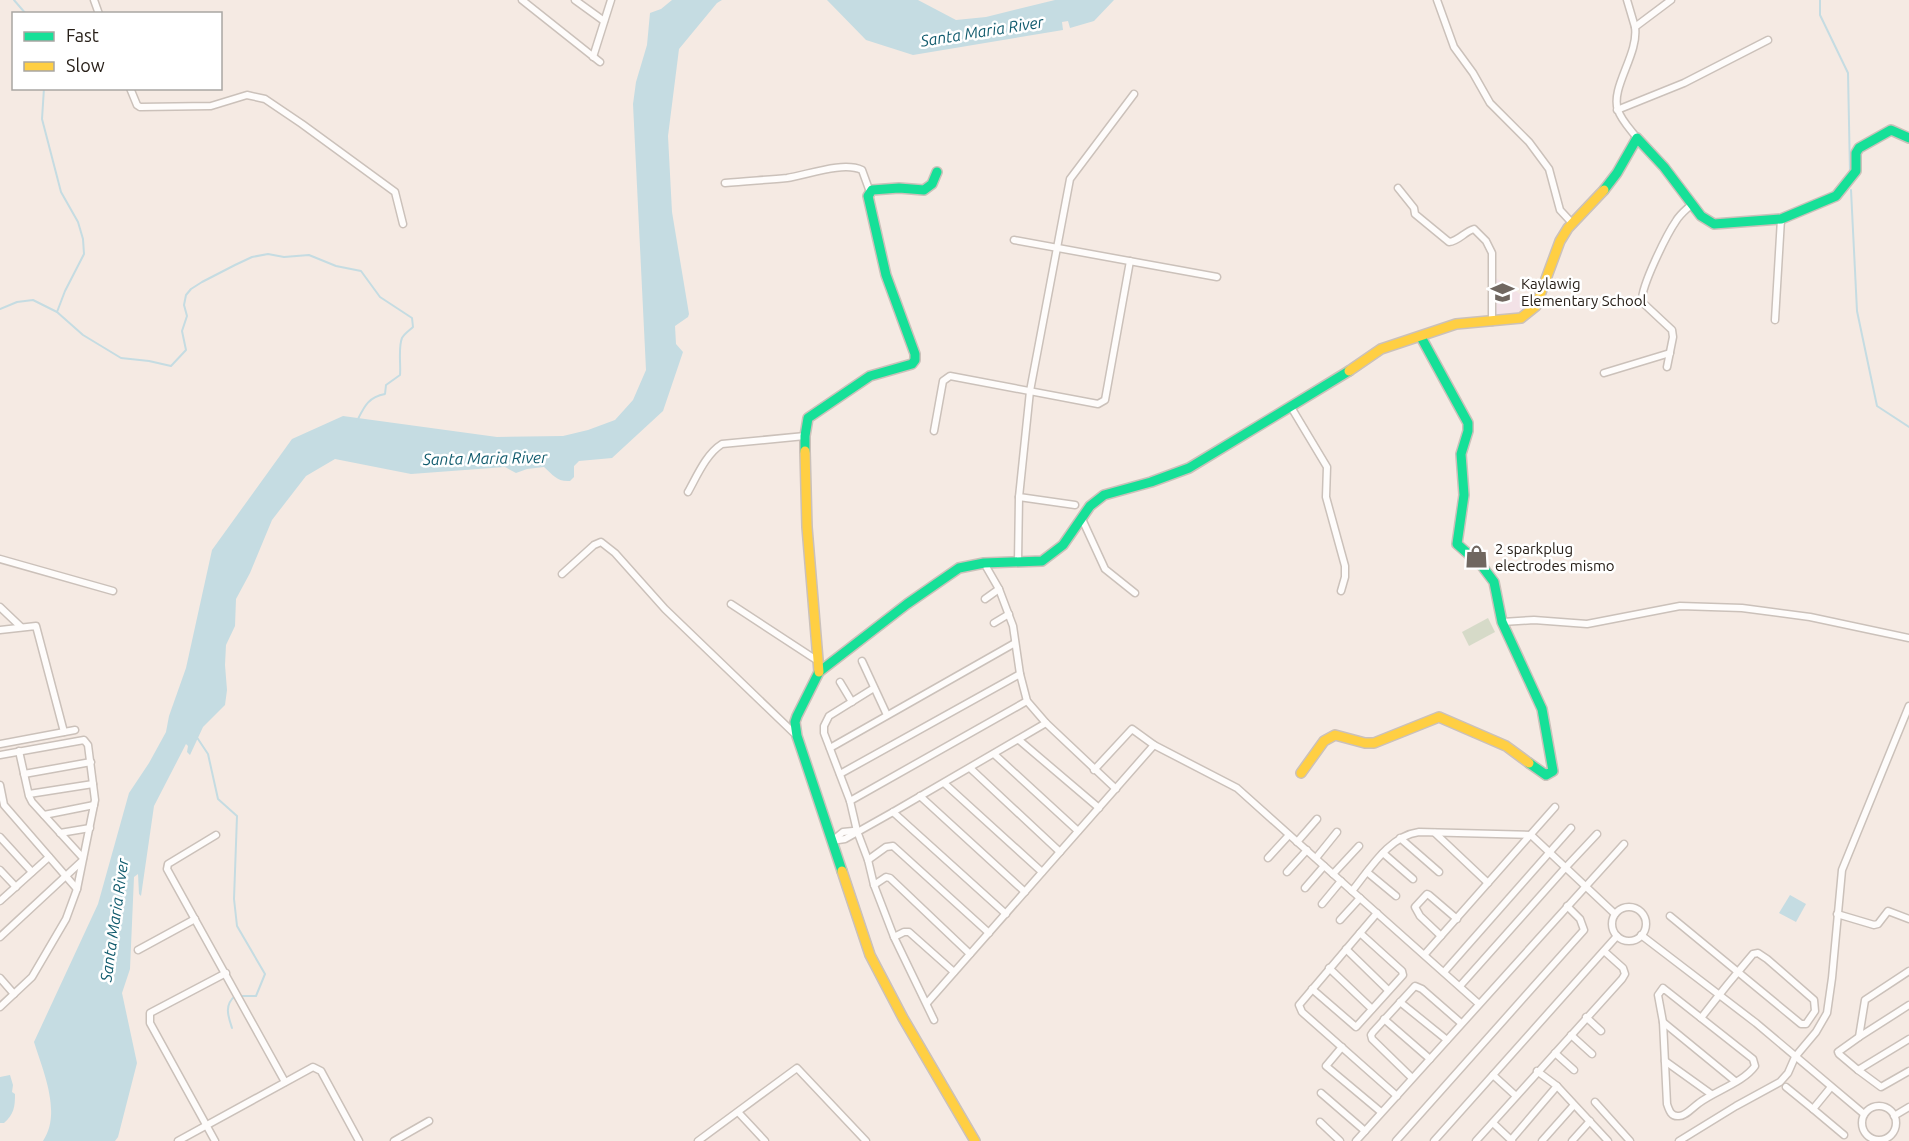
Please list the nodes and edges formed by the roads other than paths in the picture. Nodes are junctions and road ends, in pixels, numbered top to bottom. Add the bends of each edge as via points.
1 (522, 0) edge
2 (575, 0) edge
3 (611, 0) edge
4 (1437, 0) edge
5 (1627, 0) edge
6 (1671, 0) edge
7 (604, 21) junction
8 (1635, 27) junction
9 (1768, 40) dead end
10 (593, 57) junction
11 (600, 62) dead end
12 (131, 90) edge
13 (1134, 94) dead end
14 (1617, 110) junction
15 (1637, 138) junction
16 (1909, 138) edge
17 (937, 172) dead end
18 (724, 183) dead end
19 (1398, 188) dead end
20 (870, 192) junction
21 (1692, 204) junction
22 (1781, 219) junction
23 (1572, 223) junction
24 (403, 224) dead end
25 (1014, 240) dead end
26 (1058, 248) junction
27 (1130, 261) junction
28 (1217, 277) dead end
29 (1775, 320) dead end
30 (1492, 322) junction
31 (1421, 337) junction
32 (1670, 353) junction
33 (1667, 367) dead end
34 (1604, 373) dead end
35 (1030, 391) junction
36 (1291, 407) junction
37 (934, 431) dead end
38 (805, 436) junction
39 (688, 492) dead end
40 (1019, 497) junction
41 (1075, 505) dead end
42 (1082, 519) junction
43 (0, 560) edge
44 (1018, 562) junction
45 (984, 563) junction
46 (562, 574) dead end
47 (999, 589) junction
48 (113, 591) dead end
49 (1341, 591) dead end
50 (1135, 594) dead end
51 (985, 598) dead end
52 (731, 604) dead end
53 (0, 607) edge
54 (1009, 614) junction
55 (1502, 622) junction
56 (994, 623) dead end
57 (21, 627) junction
58 (0, 630) edge
59 (1909, 638) edge
60 (1015, 643) junction
61 (818, 661) junction
62 (862, 661) dead end
63 (819, 672) junction
64 (1020, 674) junction
65 (840, 682) dead end
66 (874, 688) junction
67 (1027, 701) junction
68 (852, 702) junction
69 (1909, 706) edge
70 (887, 715) junction
71 (1046, 723) junction
72 (75, 730) dead end
73 (64, 732) junction
74 (797, 736) junction
75 (1018, 740) junction
76 (0, 744) edge
77 (1154, 745) junction
78 (830, 748) junction
79 (20, 751) junction
80 (994, 754) junction
81 (0, 755) edge
82 (91, 762) junction
83 (970, 768) junction
84 (1094, 770) junction
85 (1301, 773) dead end
86 (24, 774) junction
87 (840, 774) junction
88 (93, 783) junction
89 (944, 783) junction
90 (0, 785) edge
91 (1116, 789) junction
92 (29, 794) junction
93 (920, 796) junction
94 (850, 801) junction
95 (94, 805) junction
96 (2, 807) edge
97 (1555, 807) dead end
98 (1099, 808) junction
99 (893, 812) junction
100 (44, 814) junction
101 (1317, 819) dead end
102 (90, 828) junction
103 (1571, 828) dead end
104 (857, 831) junction
105 (1078, 831) junction
106 (1337, 832) dead end
107 (1435, 832) junction
108 (60, 833) junction
109 (1597, 834) dead end
110 (216, 835) dead end
111 (1289, 835) junction
112 (1531, 835) junction
113 (0, 837) edge
114 (1400, 838) junction
115 (832, 840) junction
116 (1297, 842) junction
117 (1624, 843) dead end
118 (1359, 846) dead end
119 (1307, 850) junction
120 (1060, 852) junction
121 (1550, 852) junction
122 (1383, 853) junction
123 (49, 856) junction
124 (1268, 858) dead end
125 (1316, 858) junction
126 (83, 859) junction
127 (868, 860) junction
128 (1324, 866) junction
129 (1566, 867) junction
130 (0, 870) edge
131 (32, 872) junction
132 (1042, 872) junction
133 (1287, 872) dead end
134 (1367, 872) junction
135 (1439, 872) dead end
136 (1333, 874) junction
137 (66, 876) junction
138 (1413, 879) dead end
139 (1341, 881) junction
140 (1488, 883) junction
141 (874, 885) junction
142 (1586, 885) junction
143 (15, 887) junction
144 (1305, 888) dead end
145 (77, 889) junction
146 (1352, 891) junction
147 (1025, 892) junction
148 (1396, 896) dead end
149 (1360, 898) junction
150 (0, 901) edge
151 (1322, 904) dead end
152 (1567, 906) junction
153 (1377, 913) junction
154 (1006, 914) junction
155 (1615, 914) junction
156 (1837, 914) junction
157 (1670, 916) dead end
158 (195, 919) junction
159 (1457, 919) junction
160 (1909, 919) edge
161 (1340, 920) dead end
162 (989, 933) junction
163 (1360, 933) junction
164 (1641, 935) junction
165 (1441, 936) junction
166 (1617, 936) junction
167 (0, 937) edge
168 (894, 937) junction
169 (1346, 949) junction
170 (138, 950) dead end
171 (1604, 951) junction
172 (970, 954) junction
173 (1425, 954) junction
174 (1329, 968) junction
175 (1738, 971) junction
176 (1909, 971) edge
177 (954, 972) junction
178 (1444, 972) junction
179 (226, 973) junction
180 (0, 978) edge
181 (1460, 986) junction
182 (1312, 989) junction
183 (1388, 990) junction
184 (14, 993) junction
185 (1719, 994) junction
186 (1400, 1002) junction
187 (927, 1003) junction
188 (1479, 1004) junction
189 (1909, 1005) edge
190 (0, 1007) edge
191 (1372, 1009) junction
192 (1586, 1017) junction
193 (1701, 1018) junction
194 (1384, 1019) junction
195 (934, 1020) dead end
196 (1461, 1023) junction
197 (1663, 1023) junction
198 (1601, 1031) dead end
199 (1570, 1035) junction
200 (1859, 1037) junction
201 (1909, 1039) edge
202 (1447, 1040) junction
203 (1342, 1047) junction
204 (1555, 1053) junction
205 (1592, 1054) dead end
206 (1795, 1057) junction
207 (1430, 1059) junction
208 (1665, 1061) junction
209 (1574, 1070) dead end
210 (1858, 1070) junction
211 (1537, 1071) junction
212 (1909, 1071) edge
213 (1493, 1075) junction
214 (1412, 1078) junction
215 (1736, 1081) junction
216 (285, 1082) junction
217 (1557, 1086) junction
218 (1786, 1087) dead end
219 (1831, 1087) junction
220 (1321, 1093) dead end
221 (1711, 1094) junction
222 (1396, 1096) junction
223 (1516, 1096) junction
224 (1595, 1102) dead end
225 (1574, 1105) junction
226 (1909, 1107) edge
227 (1813, 1110) junction
228 (738, 1112) junction
229 (1382, 1112) junction
230 (1864, 1114) junction
231 (1894, 1116) junction
232 (429, 1121) dead end
233 (1590, 1121) junction
234 (1320, 1122) dead end
235 (1492, 1123) junction
236 (206, 1125) junction
237 (1365, 1131) junction
238 (1844, 1135) dead end
239 (1512, 1140) edge
240 (1605, 1140) edge
241 (178, 1141) edge
242 (215, 1141) edge
243 (359, 1141) edge
244 (394, 1141) edge
245 (698, 1141) edge
246 (765, 1141) edge
247 (866, 1141) edge
248 (975, 1141) edge
249 (1340, 1141) edge
250 (1356, 1141) edge
251 (1396, 1141) edge
252 (1434, 1141) edge
253 (1476, 1141) edge
254 (1542, 1141) edge
255 (1572, 1141) edge
256 (1630, 1141) edge
257 (1678, 1141) edge

1 - 10 street
2 - 7 street
3 - 7 street
4 - 23 street via 1454,47 1490,103 1529,142 1548,169 1560,210
5 - 8 street
6 - 8 street
7 - 10 street
8 - 14 street via 1637,38 1619,89
9 - 14 street
10 - 11 street
12 - 24 street via 140,107 212,106 247,95 264,99 395,192
13 - 26 street via 1070,179
14 - 15 street
15 - 21 street
15 - 23 street via 1617,173
16 - 22 street via 1891,130 1874,138 1859,148 1856,171 1836,196
17 - 20 street via 924,190
18 - 20 street via 788,178 850,167 862,170
19 - 30 street via 1415,214 1449,242 1474,229 1486,241 1492,252
20 - 38 street via 886,275 915,360 870,376 810,415
21 - 22 street via 1714,224
21 - 32 street via 1676,220 1641,298 1672,330
22 - 29 street
23 - 30 street via 1560,241 1536,306 1521,318
25 - 26 street
26 - 27 street
26 - 35 street
27 - 28 street
27 - 35 street via 1105,400 1098,404
30 - 31 street via 1456,324
31 - 36 street via 1381,349
31 - 55 street via 1468,423 1461,454 1464,495 1457,544 1494,582
32 - 33 street
32 - 34 street
35 - 37 street via 946,377
35 - 40 street
36 - 42 street via 1190,468 1104,495
36 - 49 street via 1328,467 1326,497 1346,566
38 - 39 street via 722,444
38 - 61 street via 807,527
40 - 41 street
40 - 44 street
42 - 44 street via 1063,544 1042,561
42 - 50 street via 1105,568
43 - 48 street
44 - 45 street
45 - 47 street
45 - 63 street via 959,568
46 - 74 street via 601,542
47 - 51 street
47 - 54 street
52 - 61 street
53 - 57 street
54 - 56 street
54 - 60 street
55 - 59 street via 1587,624 1680,606 1742,608 1810,617
55 - 85 street via 1542,709 1553,771 1546,775 1506,747 1439,717 1374,742 1335,735 1324,741
57 - 58 street
57 - 73 street via 36,626
60 - 64 street
60 - 70 street
61 - 63 street
62 - 66 street
63 - 74 street via 796,716
64 - 67 street
64 - 87 street
65 - 68 street
66 - 68 street
66 - 70 street
67 - 71 street
67 - 94 street
68 - 78 street via 825,721 824,733
69 - 156 street via 1842,870
70 - 78 street
71 - 75 street
71 - 84 street
72 - 73 street
73 - 76 street
74 - 115 street
75 - 80 street
75 - 98 street
77 - 84 street via 1132,729
77 - 91 street
77 - 111 street via 1237,788
78 - 87 street
79 - 81 street
79 - 82 street via 84,740
79 - 86 street
80 - 83 street
80 - 105 street
82 - 86 street
82 - 88 street
83 - 89 street
83 - 120 street
84 - 91 street
86 - 92 street
87 - 94 street
88 - 92 street
88 - 95 street
89 - 93 street
89 - 132 street
90 - 96 street
91 - 98 street
92 - 100 street
93 - 99 street
93 - 147 street
94 - 104 street
95 - 100 street
95 - 102 street
96 - 123 street
97 - 112 street
98 - 105 street
99 - 104 street
99 - 154 street
100 - 108 street
101 - 116 street
102 - 108 street
102 - 126 street
103 - 121 street
104 - 115 street via 844,839
104 - 127 street
105 - 120 street
106 - 125 street
107 - 112 street
107 - 114 street
107 - 140 street
108 - 126 street
109 - 129 street
110 - 158 street via 168,864 167,869
111 - 116 street
111 - 124 street
112 - 121 street
112 - 140 street
113 - 131 street
114 - 122 street
114 - 135 street
115 - 248 street via 870,955
116 - 119 street
117 - 142 street
118 - 136 street
119 - 125 street
119 - 133 street
120 - 132 street
121 - 129 street
121 - 178 street
122 - 134 street
122 - 138 street
123 - 131 street
123 - 137 street
125 - 128 street
126 - 137 street
126 - 145 street
127 - 141 street
127 - 162 street via 891,845
128 - 136 street
128 - 144 street
129 - 142 street
129 - 181 street
130 - 143 street
131 - 143 street
132 - 147 street
134 - 146 street
134 - 148 street
136 - 139 street
137 - 145 street
137 - 167 street
139 - 146 street
139 - 151 street
140 - 159 street
141 - 168 street
141 - 172 street via 890,878
142 - 152 street
142 - 155 street
143 - 150 street
145 - 184 street via 66,919 32,977
146 - 149 street
147 - 154 street
149 - 153 street
149 - 161 street
152 - 188 street
152 - 251 street via 1580,919 1584,930
153 - 163 street
153 - 173 street
154 - 162 street
155 - 164 street via 1628,906 1636,908 1646,920
155 - 166 street via 1612,929
156 - 160 street via 1874,925 1888,911
156 - 206 street via 1827,1013
157 - 175 street
158 - 170 street
158 - 179 street
159 - 165 street
159 - 165 street via 1429,894 1421,900 1416,911
162 - 172 street
163 - 169 street
163 - 183 street via 1404,973
164 - 166 street via 1629,941
164 - 185 street
165 - 173 street
166 - 171 street
168 - 177 street via 909,932
168 - 187 street
169 - 174 street
169 - 183 street
171 - 192 street via 1625,974
171 - 213 street
172 - 177 street
173 - 178 street
174 - 182 street
174 - 191 street
175 - 175 street via 1801,1024 1806,1024 1815,1011 1814,1000 1758,954 1753,954
175 - 185 street
176 - 200 street via 1865,1000
177 - 187 street
178 - 181 street
179 - 216 street
179 - 236 street via 150,1013 150,1023
180 - 184 street
181 - 188 street
182 - 191 street via 1356,1027
182 - 203 street via 1300,1002 1300,1008
183 - 191 street
184 - 190 street
185 - 193 street
185 - 206 street
186 - 194 street
186 - 196 street via 1415,986
186 - 202 street
187 - 195 street
188 - 196 street
189 - 200 street
192 - 198 street
192 - 199 street
193 - 197 street via 1663,988 1658,995
193 - 215 street via 1753,1059 1755,1066
194 - 207 street
194 - 214 street via 1372,1032 1372,1039
196 - 202 street
197 - 208 street
197 - 215 street
199 - 204 street
199 - 205 street
200 - 210 street via 1838,1052
201 - 210 street
202 - 207 street
203 - 222 street
203 - 229 street via 1326,1066
204 - 209 street
204 - 211 street
206 - 219 street
206 - 257 street via 1780,1082
207 - 214 street
208 - 221 street
208 - 221 street via 1667,1104 1675,1116 1682,1116
210 - 212 street via 1881,1087
211 - 217 street
211 - 223 street
213 - 223 street
213 - 252 street
214 - 222 street
215 - 221 street
216 - 236 street
216 - 243 street via 313,1067 321,1071
217 - 225 street
217 - 239 street
218 - 227 street
219 - 227 street
219 - 230 street
220 - 237 street
222 - 229 street
223 - 235 street
224 - 256 street
225 - 233 street
225 - 254 street
226 - 231 street
227 - 238 street
228 - 245 street
228 - 246 street
228 - 247 street via 797,1068
229 - 237 street
230 - 231 street via 1876,1106 1890,1110
230 - 231 street via 1862,1122 1867,1136 1882,1140 1894,1131
232 - 244 street
233 - 240 street
233 - 255 street
234 - 249 street
235 - 239 street
235 - 253 street
236 - 241 street
236 - 242 street
237 - 250 street

